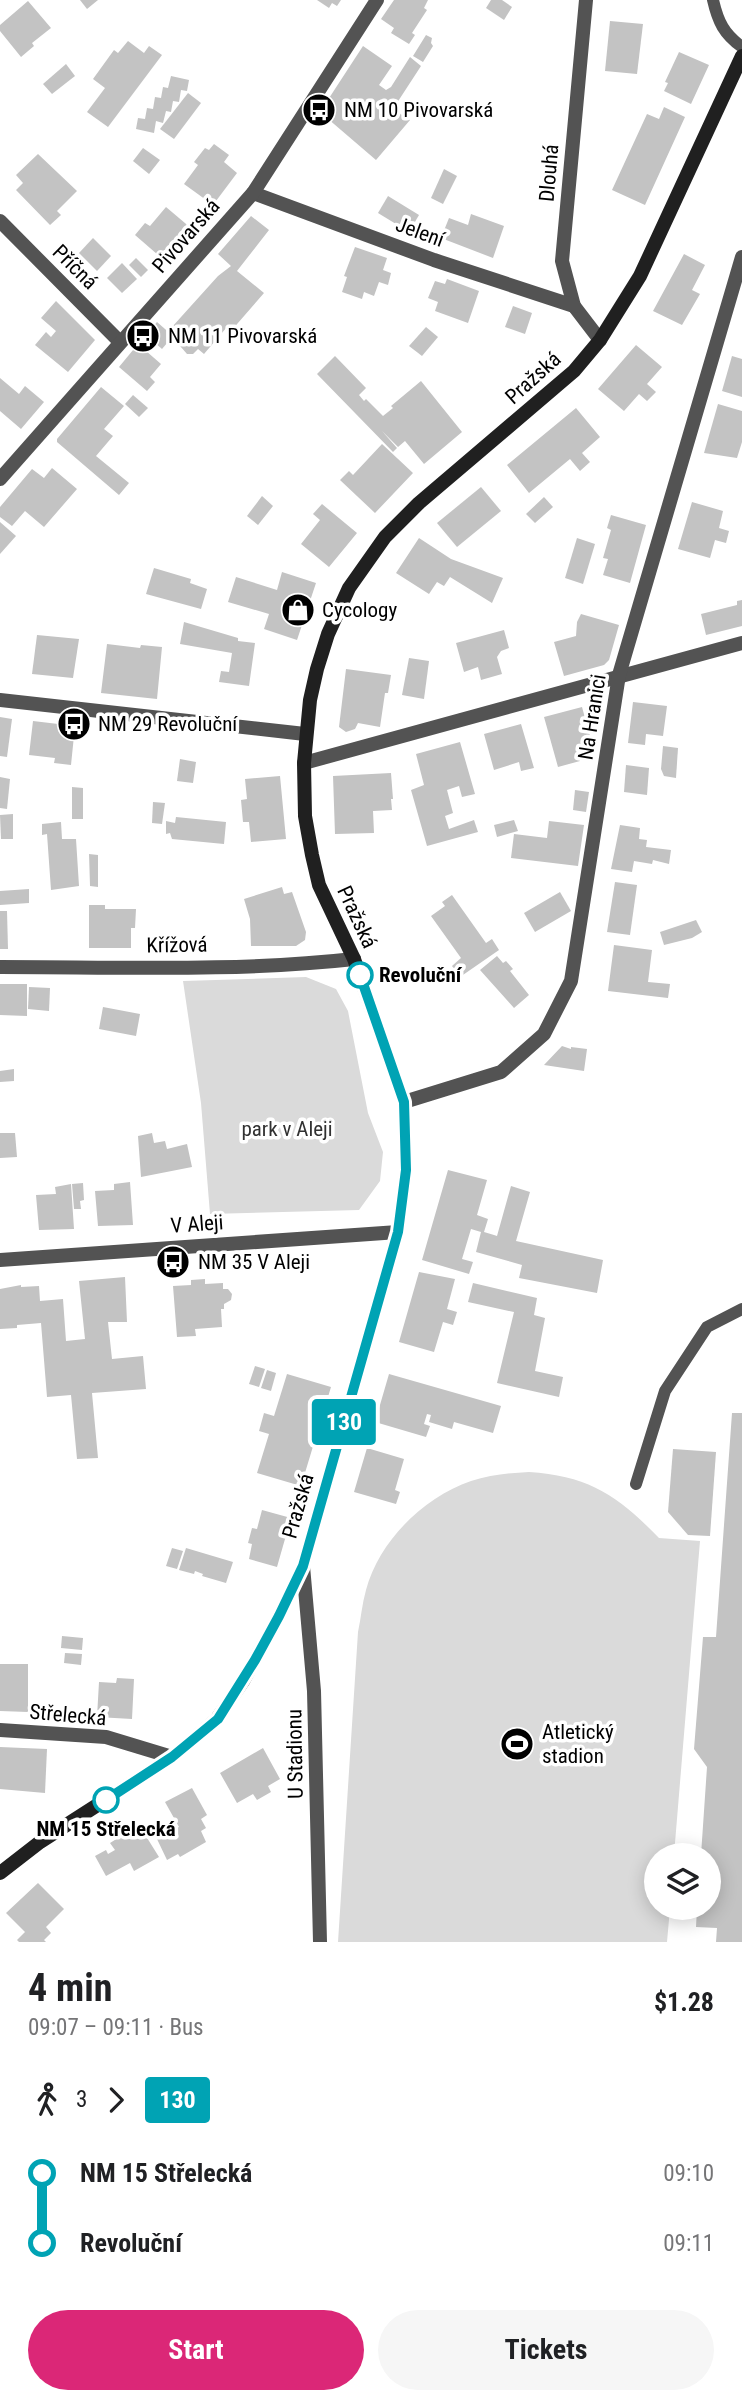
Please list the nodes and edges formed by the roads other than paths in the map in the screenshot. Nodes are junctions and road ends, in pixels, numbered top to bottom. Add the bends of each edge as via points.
1 (377, 0) edge
2 (586, 0) edge
3 (713, 0) edge
4 (742, 47) edge
5 (742, 56) edge
6 (253, 193) junction
7 (0, 221) edge
8 (742, 257) edge
9 (574, 306) junction
10 (600, 340) junction
11 (120, 342) junction
12 (0, 479) edge
13 (742, 643) edge
14 (619, 675) junction
15 (0, 700) edge
16 (306, 734) junction
17 (304, 763) junction
18 (354, 959) junction
19 (0, 967) edge
20 (404, 1102) junction
21 (398, 1232) junction
22 (0, 1260) edge
23 (742, 1309) edge
24 (636, 1484) dead end
25 (303, 1566) junction
26 (0, 1730) edge
27 (172, 1757) junction
28 (0, 1873) edge
29 (320, 1942) edge

1 - 6 street, Pivovarská
2 - 9 street, Dlouhá via 562,261
3 - 4 lane via 727,36
5 - 10 main road, Pražská via 640,276
6 - 9 street, Jelení
6 - 11 street, Pivovarská
7 - 11 street, Příčná
8 - 14 street, Na Hranici
9 - 10 street, Dlouhá
10 - 16 main road, Pražská via 574,371 419,503 372,554 349,588 328,634
11 - 12 street, Pivovarská
13 - 14 street
14 - 17 street
14 - 20 street, Na Hranici via 571,981 544,1034 501,1072
15 - 16 street
16 - 17 main road, Pražská
17 - 18 main road, Pražská via 305,816 319,885
18 - 19 street, Křížová via 185,967
18 - 20 main road, Pražská
20 - 21 main road, Pražská via 406,1170
21 - 22 street, V Aleji
21 - 25 main road, Pražská
23 - 24 lane via 707,1327 665,1391
25 - 27 main road, Pražská via 218,1719
25 - 29 street, U Stadionu via 314,1691
26 - 27 street, Střelecká via 106,1737
27 - 28 main road, Pražská

